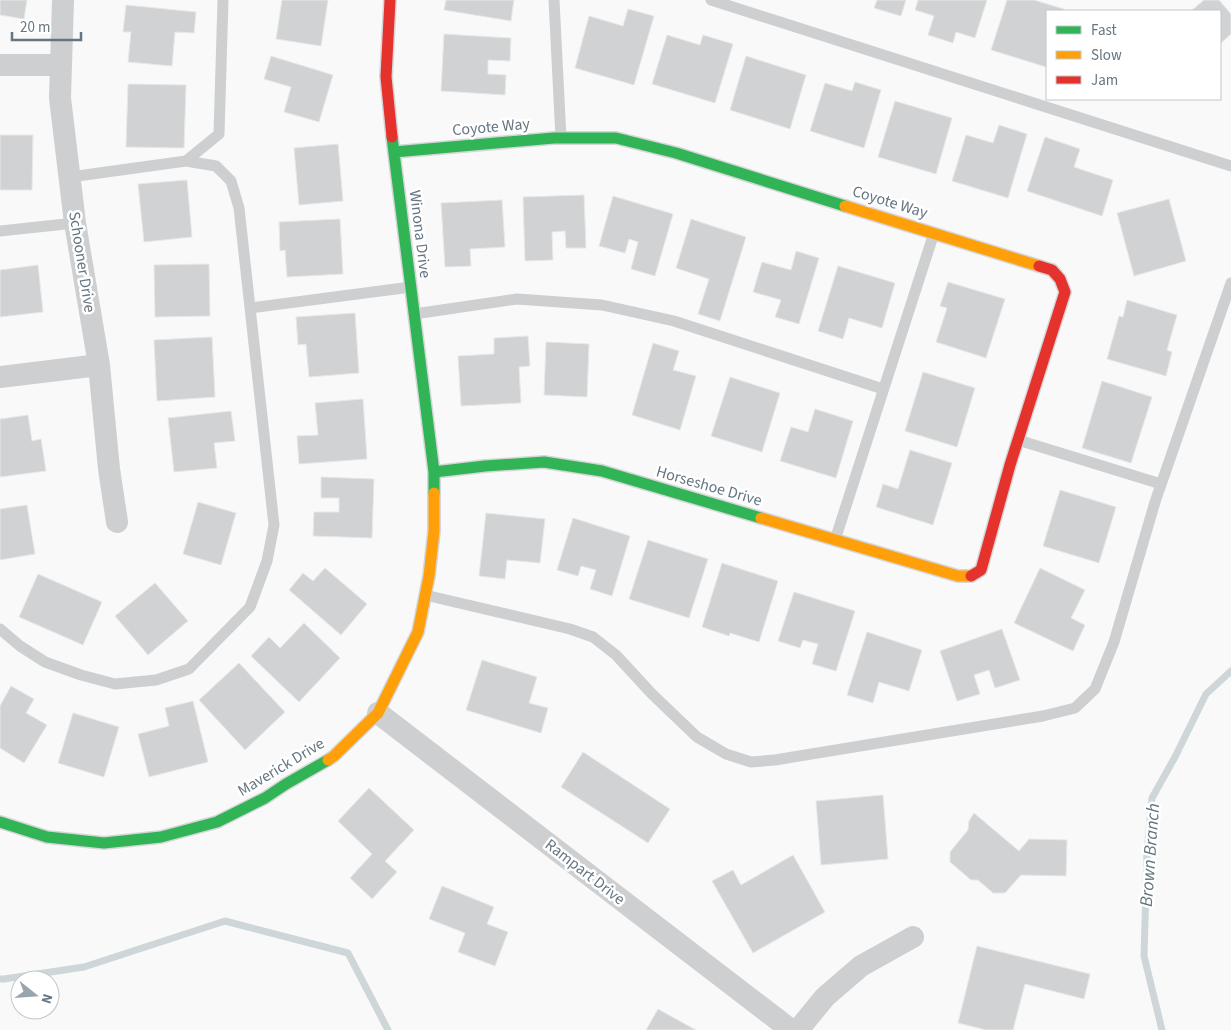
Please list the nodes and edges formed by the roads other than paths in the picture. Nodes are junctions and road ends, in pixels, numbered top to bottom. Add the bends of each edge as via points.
1 (63, 0) edge
2 (223, 0) edge
3 (390, 0) edge
4 (554, 0) edge
5 (711, 0) edge
6 (0, 65) edge
7 (60, 65) junction
8 (561, 138) junction
9 (394, 152) junction
10 (186, 161) junction
11 (1231, 166) edge
12 (70, 177) junction
13 (75, 223) junction
14 (0, 231) edge
15 (934, 233) junction
16 (1231, 283) edge
17 (411, 287) junction
18 (250, 308) junction
19 (414, 314) junction
20 (99, 365) junction
21 (0, 377) edge
22 (883, 389) junction
23 (1018, 440) junction
24 (434, 472) junction
25 (1161, 484) junction
26 (116, 522) dead end
27 (835, 540) junction
28 (970, 576) joint
29 (425, 595) junction
30 (0, 629) edge
31 (378, 713) junction
32 (0, 822) edge
33 (913, 937) dead end
34 (791, 1030) edge
35 (798, 1030) edge

1 - 7 street, Schooner Drive
2 - 10 lane via 219,134
3 - 9 street, Winona Drive via 386,77
4 - 8 lane
5 - 11 lane
6 - 7 street
7 - 12 street, Schooner Drive via 60,98
8 - 9 street, Coyote Way
8 - 15 street, Coyote Way via 616,138 676,152
9 - 17 street, Winona Drive
10 - 12 lane
10 - 18 lane via 216,166 231,181 240,208
12 - 13 street, Schooner Drive
13 - 14 lane
13 - 20 street, Schooner Drive
15 - 22 lane
15 - 23 street, Coyote Way via 1052,270 1060,279 1065,292
16 - 25 lane
17 - 18 lane
17 - 19 street, Winona Drive
18 - 30 lane via 274,525 267,561 250,607 189,669 156,680 115,684 45,662
19 - 22 lane via 517,299 602,305 674,321
19 - 24 street, Winona Drive
20 - 21 street
20 - 26 street, Schooner Drive
22 - 27 lane
23 - 25 lane
23 - 28 street, Coyote Way via 981,570
24 - 27 street, Horseshoe Drive via 544,462 602,471
24 - 29 street, Maverick Drive via 434,531
25 - 29 lane via 1114,642 1095,689 1076,708 775,760 751,762 726,754 697,737 616,655 593,637
27 - 28 street, Horseshoe Drive via 958,576
29 - 31 street, Maverick Drive via 418,632
31 - 32 street, Maverick Drive via 334,756 265,798 217,822 161,837 104,843 46,837
31 - 34 street, Rampart Drive
33 - 35 street via 861,966 825,997

